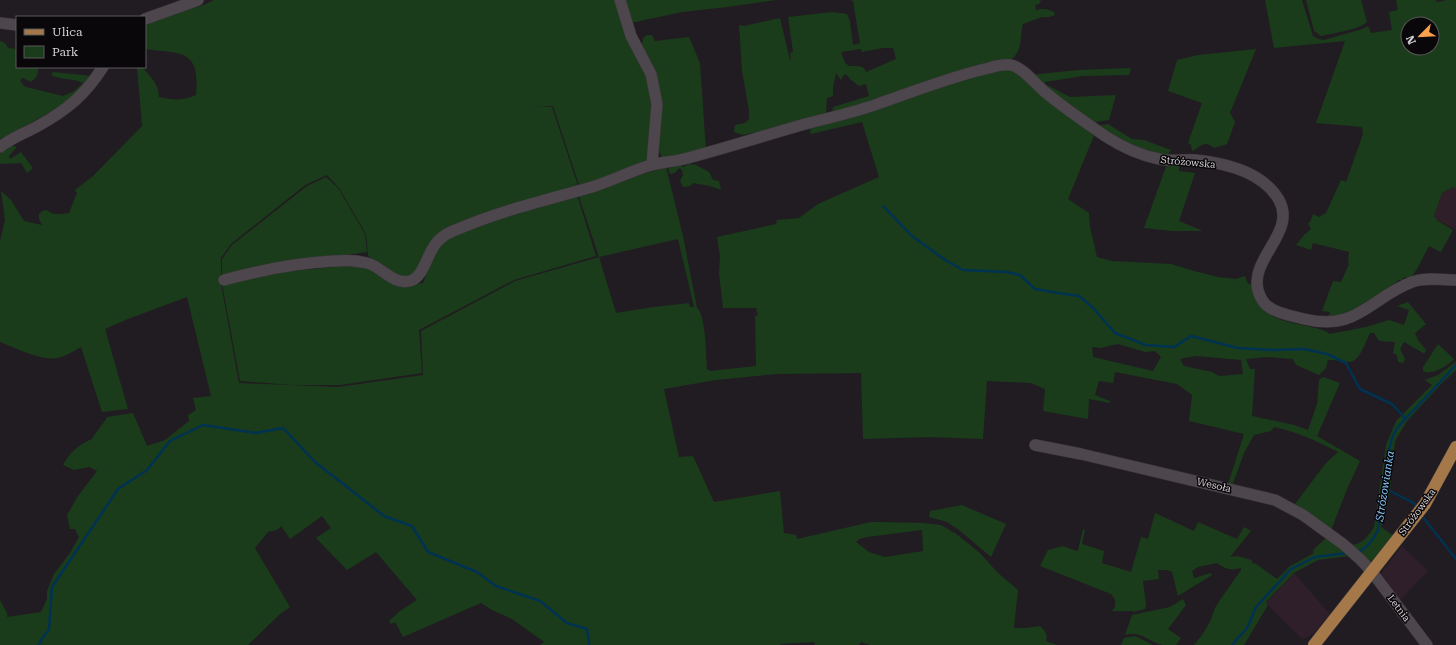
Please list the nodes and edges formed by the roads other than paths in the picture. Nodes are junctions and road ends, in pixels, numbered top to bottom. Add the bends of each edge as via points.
1 (198, 0) edge
2 (620, 0) edge
3 (146, 19) edge
4 (0, 23) edge
5 (16, 25) edge
6 (102, 68) edge
7 (0, 147) edge
8 (652, 164) junction
9 (224, 280) dead end
10 (1456, 280) edge
11 (1034, 445) dead end
12 (1456, 447) edge
13 (1372, 572) junction
14 (1314, 645) edge
15 (1427, 645) edge

1 - 3 street
2 - 8 street via 631,36 652,74 657,104
4 - 5 street
6 - 7 street via 87,90 56,116
8 - 9 street via 595,186 508,210 454,230 438,240 429,253 421,274 411,280 397,280 371,264 354,261 317,262 268,268
8 - 10 street, Stróżowska via 677,161 871,107 978,70 1013,65 1045,92 1128,150 1163,160 1195,160 1226,165 1261,180 1274,192 1283,208 1284,220 1261,262 1256,284 1262,301 1268,307 1312,321 1344,320 1412,282 1424,279
11 - 13 street, Wesoła via 1275,500 1302,515 1343,544
12 - 13 main road, Stróżowska via 1430,496
13 - 14 main road, Stróżowska
13 - 15 street, Letnia

